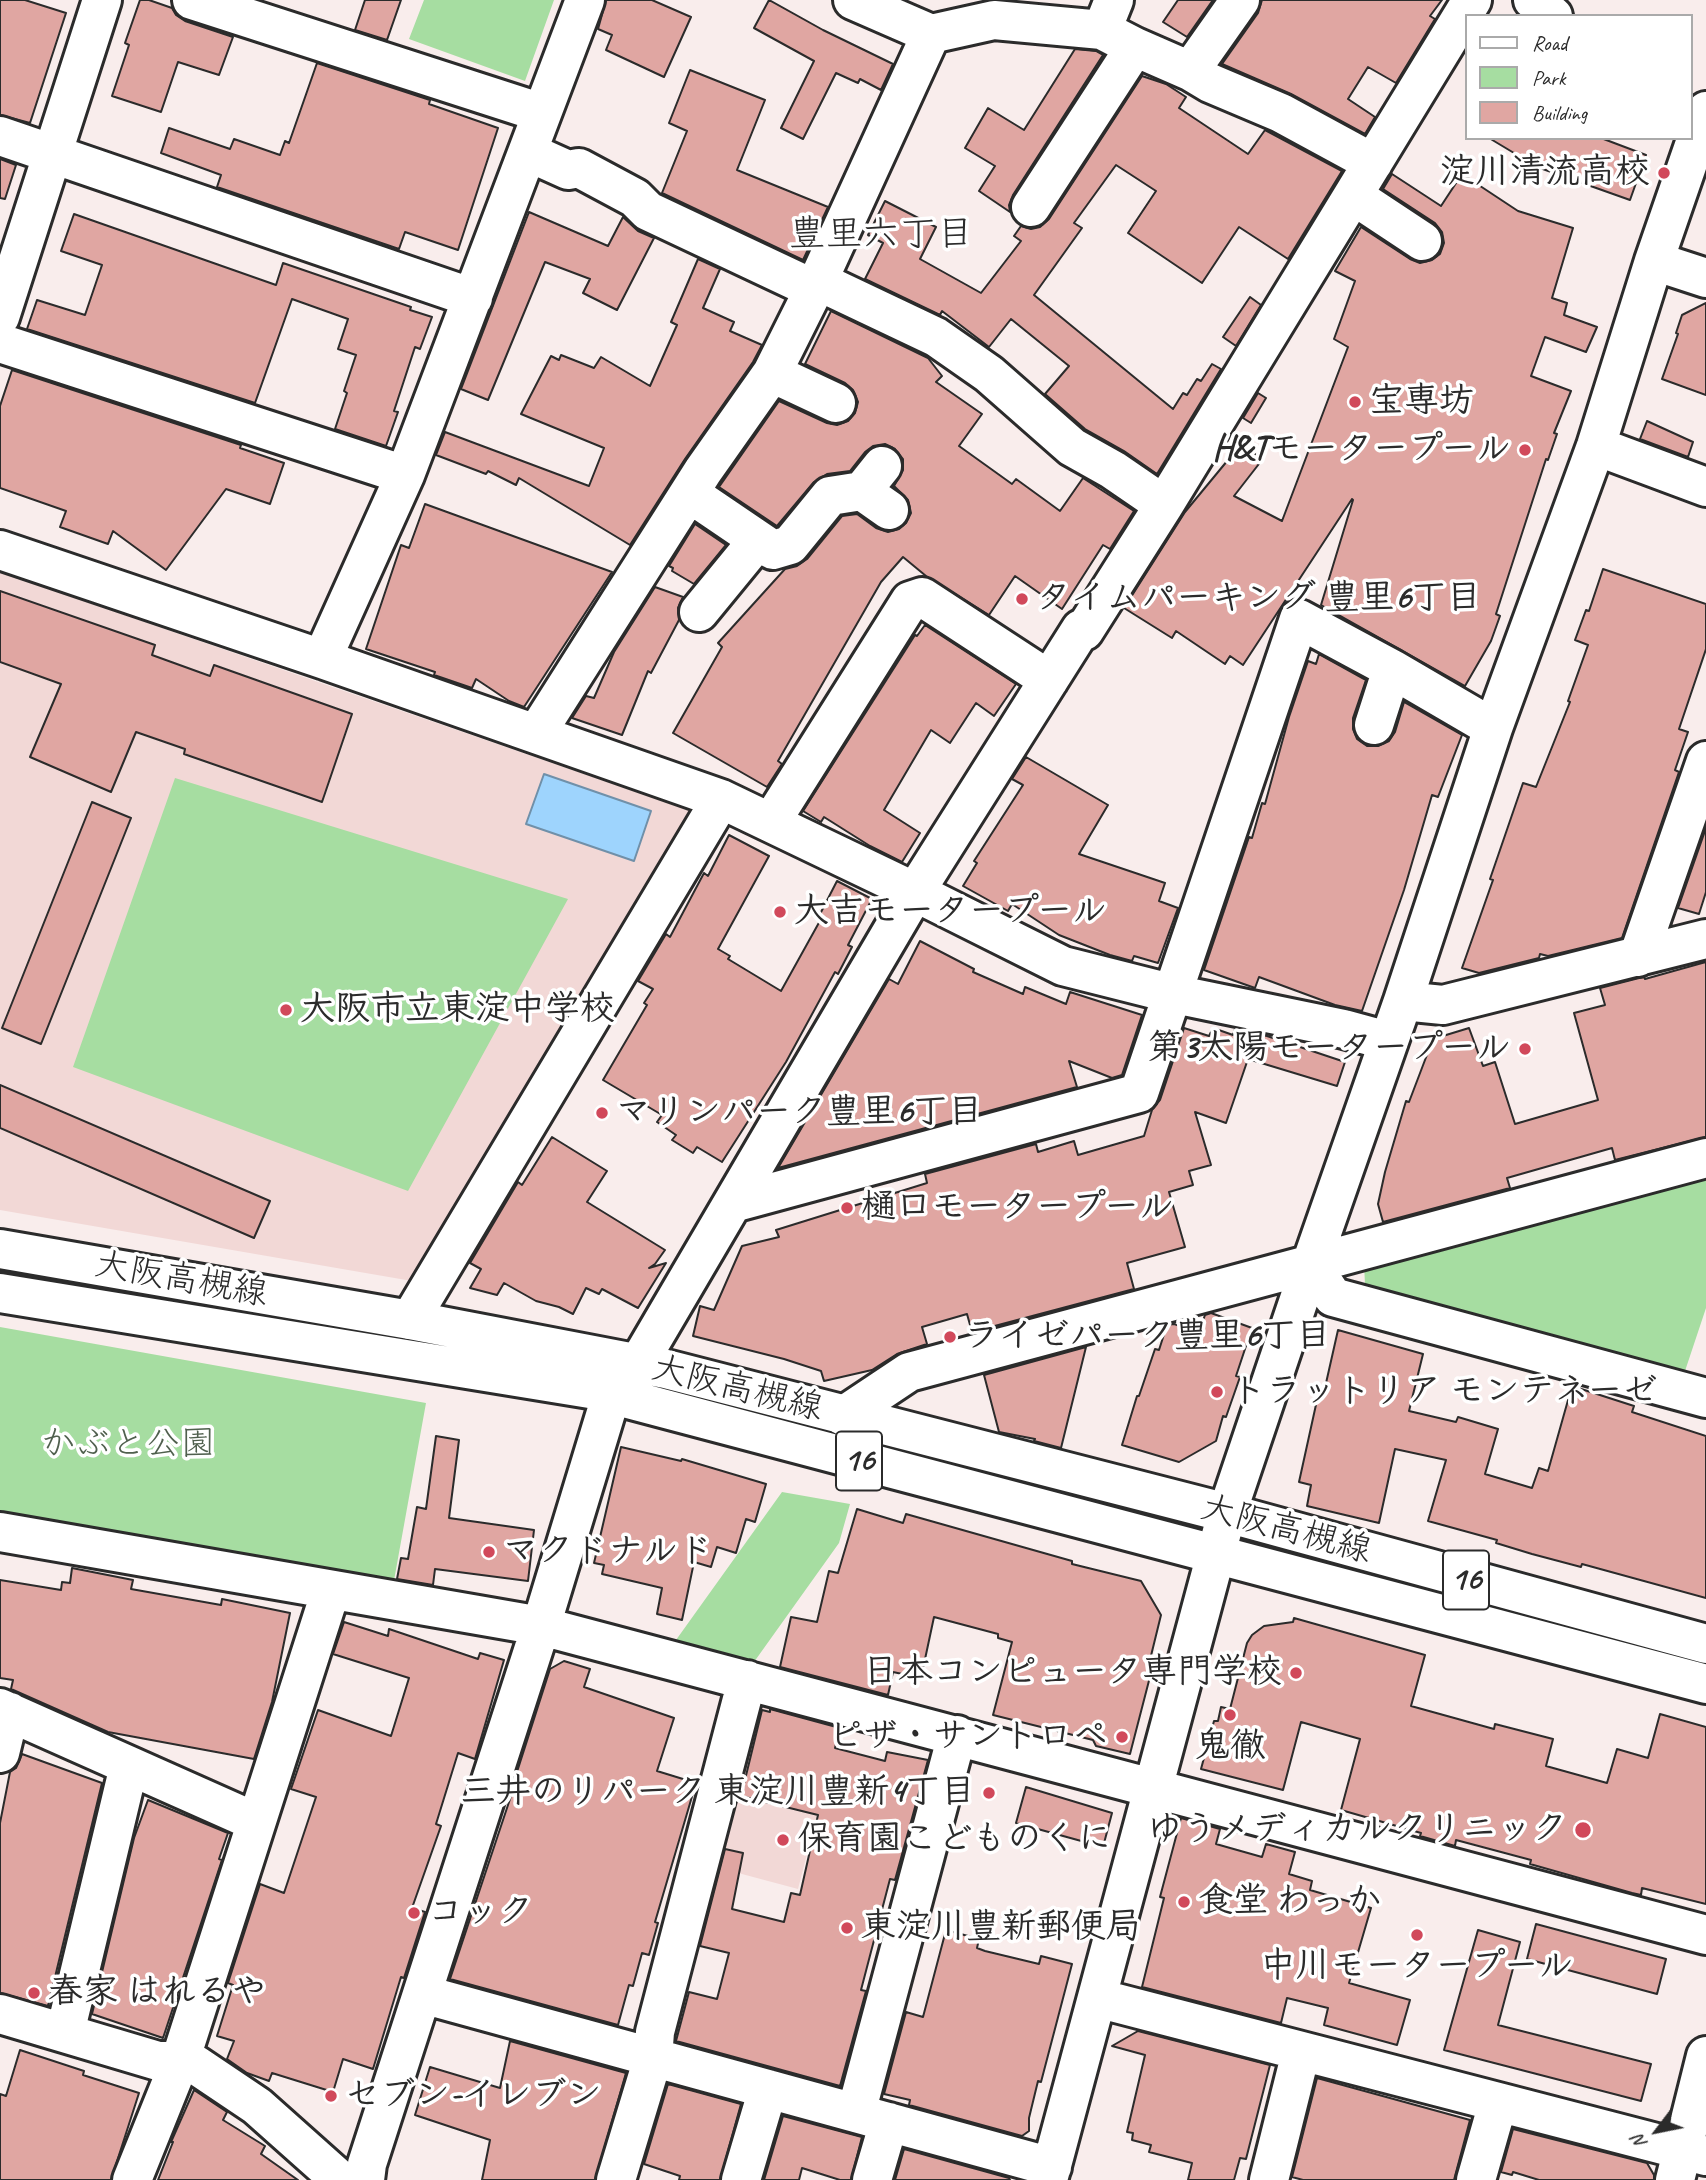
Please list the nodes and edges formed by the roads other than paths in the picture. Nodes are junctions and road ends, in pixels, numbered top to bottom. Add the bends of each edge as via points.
1 (103, 0) edge
2 (192, 0) edge
3 (585, 0) edge
4 (853, 0) edge
5 (1240, 0) edge
6 (1472, 0) edge
7 (1533, 0) edge
8 (1550, 14) edge
9 (1108, 15) edge
10 (931, 34) junction
11 (1135, 47) junction
12 (1190, 71) junction
13 (1706, 111) edge
14 (542, 113) junction
15 (0, 136) edge
16 (527, 152) junction
17 (52, 155) junction
18 (1373, 163) junction
19 (1354, 196) junction
20 (1031, 207) dead end
21 (1422, 241) dead end
22 (1654, 261) junction
23 (1706, 278) edge
24 (818, 281) junction
25 (473, 298) junction
26 (0, 317) edge
27 (0, 343) edge
28 (772, 373) junction
29 (836, 403) dead end
30 (1596, 446) junction
31 (405, 475) junction
32 (1706, 487) edge
33 (878, 489) dead end
34 (689, 493) junction
35 (1164, 505) junction
36 (758, 540) junction
37 (0, 550) edge
38 (699, 612) dead end
39 (322, 659) junction
40 (1392, 669) junction
41 (1049, 680) junction
42 (1374, 725) dead end
43 (1493, 728) junction
44 (537, 734) junction
45 (1706, 761) edge
46 (721, 799) junction
47 (771, 822) junction
48 (915, 892) junction
49 (1706, 939) edge
50 (1638, 957) junction
51 (1174, 994) junction
52 (1403, 1001) junction
53 (1388, 1041) junction
54 (1706, 1158) edge
55 (733, 1203) junction
56 (0, 1250) edge
57 (1311, 1264) junction
58 (0, 1293) edge
59 (410, 1320) junction
60 (638, 1364) junction
61 (611, 1396) junction
62 (1706, 1398) edge
63 (843, 1416) junction
64 (1227, 1513) junction
65 (0, 1532) edge
66 (1215, 1556) junction
67 (331, 1590) junction
68 (541, 1626) junction
69 (1706, 1644) edge
70 (747, 1680) junction
71 (1706, 1684) edge
72 (5, 1710) edge
73 (957, 1735) junction
74 (0, 1753) edge
75 (130, 1766) junction
76 (1153, 1787) junction
77 (256, 1822) junction
78 (1706, 1935) edge
79 (422, 1994) junction
80 (1097, 1998) junction
81 (0, 2014) edge
82 (65, 2033) junction
83 (1301, 2052) junction
84 (1706, 2056) edge
85 (653, 2058) junction
86 (180, 2061) junction
87 (768, 2089) junction
88 (1498, 2103) junction
89 (873, 2118) junction
90 (1688, 2162) edge
91 (1050, 2174) edge
92 (132, 2180) edge
93 (340, 2180) edge
94 (365, 2180) edge
95 (616, 2180) edge
96 (741, 2180) edge
97 (872, 2180) edge
98 (1269, 2180) edge
99 (1476, 2180) edge

1 - 17 street
2 - 14 street
3 - 14 street
4 - 10 street
5 - 12 street
6 - 18 street
7 - 8 street
9 - 10 street via 994,20
9 - 11 street
10 - 24 street
11 - 12 street
11 - 20 street
12 - 18 street
13 - 22 street
14 - 16 street
15 - 17 street
16 - 24 street via 568,170 579,168 635,198 648,211 805,285
16 - 25 street
17 - 25 street
17 - 26 street
18 - 19 street
19 - 21 street
19 - 35 street
22 - 23 street
22 - 30 street
24 - 28 street
24 - 35 street via 936,337 989,374 1072,447
25 - 31 street
27 - 31 street
28 - 29 street
28 - 34 street
30 - 32 street
30 - 43 street
31 - 39 street
33 - 36 street via 830,496 790,545 774,550
34 - 36 street
34 - 44 street
35 - 41 street
36 - 38 street
37 - 39 street
39 - 44 street
40 - 42 street
40 - 43 street
40 - 51 street via 1299,620
41 - 47 street via 922,597 910,601
41 - 48 street
43 - 52 street
44 - 46 street
45 - 50 street
46 - 47 street
46 - 59 street
47 - 48 street
48 - 51 street via 1063,966
48 - 55 street
49 - 50 street
50 - 52 street via 1443,1005
51 - 53 street
51 - 55 street via 1139,1093
52 - 53 street
53 - 57 street
54 - 57 street
55 - 60 street
56 - 59 street, 大阪高槻線 / 16
57 - 62 street via 1333,1297
57 - 63 street via 909,1372
57 - 64 street
58 - 61 street, 大阪高槻線 / 16
59 - 60 street, 大阪高槻線 / 16
60 - 61 street
60 - 63 street, 大阪高槻線 / 16
61 - 66 street, 大阪高槻線 / 16
61 - 68 street
63 - 64 street, 大阪高槻線 / 16
64 - 66 street
64 - 69 street, 大阪高槻線 / 16
65 - 67 street
66 - 71 street, 大阪高槻線 / 16
66 - 76 street
67 - 68 street
67 - 77 street
68 - 70 street
68 - 79 street
70 - 73 street
70 - 85 street via 655,2032
72 - 74 street
72 - 75 street
73 - 76 street
73 - 89 street
75 - 77 street
75 - 82 street
76 - 78 street
76 - 80 street
77 - 86 street
79 - 85 street
79 - 94 street
80 - 83 street
80 - 91 street
81 - 82 street
82 - 86 street via 158,2061
83 - 88 street
83 - 98 street
84 - 90 street
85 - 87 street
85 - 95 street
86 - 92 street
86 - 93 street via 196,2065 257,2106
87 - 89 street
87 - 96 street
88 - 90 street
88 - 99 street
89 - 91 street
89 - 97 street

